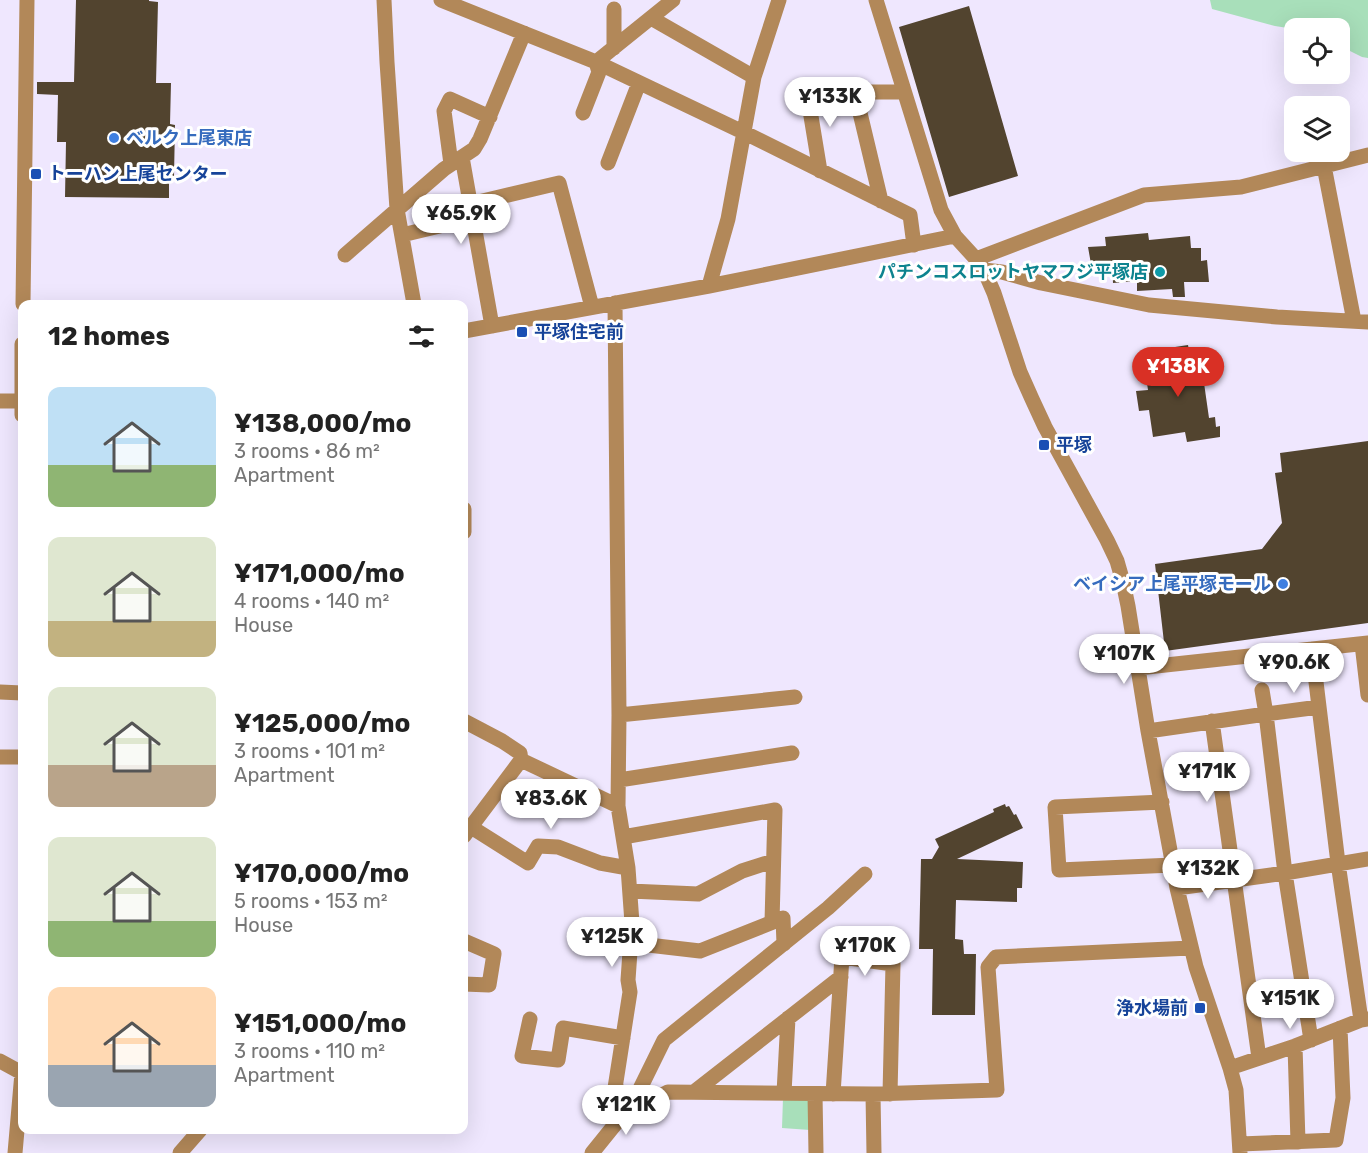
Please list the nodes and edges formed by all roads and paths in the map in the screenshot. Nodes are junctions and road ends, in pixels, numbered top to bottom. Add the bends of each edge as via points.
1 (27, 0) edge
2 (384, 0) edge
3 (441, 0) edge
4 (673, 0) edge
5 (779, 0) edge
6 (876, 0) edge
7 (614, 9) dead end
8 (651, 18) junction
9 (524, 33) junction
10 (614, 48) junction
11 (596, 62) junction
12 (754, 76) junction
13 (639, 83) junction
14 (807, 92) dead end
15 (904, 92) junction
16 (583, 113) dead end
17 (489, 117) junction
18 (745, 133) junction
19 (1368, 155) edge
20 (457, 161) junction
21 (608, 163) dead end
22 (1324, 166) junction
23 (820, 171) junction
24 (881, 201) junction
25 (397, 209) junction
26 (471, 211) junction
27 (402, 235) junction
28 (955, 236) junction
29 (914, 244) junction
30 (345, 255) dead end
31 (980, 265) junction
32 (710, 286) junction
33 (23, 300) edge
34 (413, 300) edge
35 (615, 303) junction
36 (592, 307) junction
37 (1361, 322) edge
38 (492, 326) junction
39 (468, 330) edge
40 (0, 401) edge
41 (18, 405) edge
42 (1365, 643) edge
43 (1312, 649) junction
44 (1138, 668) junction
45 (1262, 690) dead end
46 (0, 692) edge
47 (18, 693) edge
48 (1368, 695) edge
49 (795, 697) dead end
50 (1319, 707) junction
51 (1266, 714) junction
52 (619, 715) junction
53 (1212, 721) junction
54 (468, 723) edge
55 (1148, 731) junction
56 (792, 753) dead end
57 (0, 757) edge
58 (18, 757) edge
59 (521, 760) junction
60 (619, 780) junction
61 (1162, 802) junction
62 (618, 806) junction
63 (468, 830) edge
64 (468, 832) edge
65 (623, 837) junction
66 (1368, 859) edge
67 (773, 861) junction
68 (1338, 863) junction
69 (1173, 865) junction
70 (628, 868) junction
71 (1285, 873) junction
72 (865, 874) dead end
73 (1235, 879) junction
74 (1177, 888) junction
75 (630, 891) junction
76 (772, 922) junction
77 (468, 943) edge
78 (631, 943) junction
79 (784, 944) junction
80 (1191, 948) junction
81 (841, 977) junction
82 (468, 984) edge
83 (788, 1018) junction
84 (530, 1019) dead end
85 (1365, 1020) edge
86 (1340, 1028) junction
87 (622, 1038) junction
88 (1311, 1040) junction
89 (1295, 1046) junction
90 (1259, 1058) junction
91 (0, 1061) edge
92 (1230, 1068) junction
93 (18, 1071) edge
94 (694, 1092) junction
95 (784, 1093) junction
96 (815, 1094) junction
97 (833, 1094) junction
98 (873, 1094) junction
99 (890, 1094) junction
100 (634, 1101) junction
101 (18, 1119) edge
102 (197, 1134) edge
103 (1298, 1142) junction
104 (1240, 1149) edge
105 (15, 1153) edge
106 (180, 1153) edge
107 (592, 1153) edge
108 (816, 1153) edge
109 (873, 1153) edge

1 - 33 street
2 - 25 street
3 - 9 street
4 - 8 street
5 - 12 street
6 - 15 street
7 - 10 street
8 - 10 street
8 - 12 street
9 - 11 street
9 - 17 street
10 - 11 street
11 - 13 street
11 - 16 street via 599,72
12 - 18 street
13 - 18 street
13 - 21 street
14 - 23 street
15 - 24 street via 855,92
15 - 28 street via 941,210
17 - 20 street via 474,149
17 - 20 street via 450,99 444,111
18 - 23 street
18 - 32 street
19 - 22 street
20 - 25 street
20 - 26 street
22 - 31 street via 1241,187 1144,195
22 - 37 street
23 - 24 street
24 - 29 street via 910,215
25 - 27 street
25 - 30 street
26 - 27 street
26 - 36 street via 559,183
26 - 38 street
27 - 34 street
28 - 29 street
28 - 31 street
29 - 32 street
31 - 37 street via 1041,283 1149,305
31 - 44 street via 1032,399 1117,561
32 - 35 street
35 - 36 street
35 - 52 street
36 - 38 street
38 - 39 street
40 - 41 street
42 - 43 street
42 - 48 street
43 - 44 street
43 - 50 street
44 - 55 street
45 - 51 street
46 - 47 street
49 - 52 street
50 - 51 street
50 - 68 street
51 - 53 street
51 - 71 street
52 - 60 street
53 - 55 street
53 - 73 street
54 - 59 street via 520,753
55 - 61 street
56 - 60 street
57 - 58 street
59 - 62 street
59 - 63 street
60 - 62 street
61 - 69 street
61 - 69 street via 1055,807 1059,870
62 - 65 street
64 - 70 street via 528,863 538,846 558,847 600,863
65 - 67 street via 775,810
65 - 70 street
66 - 68 street
67 - 75 street via 742,871 698,894
67 - 76 street
68 - 71 street
68 - 85 street
69 - 74 street
70 - 75 street
71 - 73 street
71 - 88 street
72 - 79 street
73 - 74 street
73 - 90 street
74 - 80 street
75 - 78 street
76 - 78 street via 700,951
76 - 79 street via 783,918
77 - 82 street via 494,954 489,985
78 - 87 street via 630,992
79 - 100 street via 664,1040
80 - 92 street
80 - 99 street via 996,957 988,967 997,1090
81 - 83 street
81 - 97 street
81 - 99 street via 842,957 893,964
83 - 94 street
83 - 95 street
84 - 87 street via 522,1056 558,1060 563,1029
85 - 86 street
86 - 88 street
86 - 103 street via 1344,1098 1336,1140
87 - 100 street via 615,1088
88 - 89 street
89 - 90 street
89 - 103 street
90 - 92 street
91 - 93 street
92 - 104 street via 1236,1090
94 - 95 street
94 - 100 street via 668,1092 647,1103
95 - 96 street
96 - 97 street
96 - 108 street
97 - 98 street
98 - 99 street
98 - 109 street
100 - 107 street
101 - 105 street
102 - 106 street
103 - 104 street

